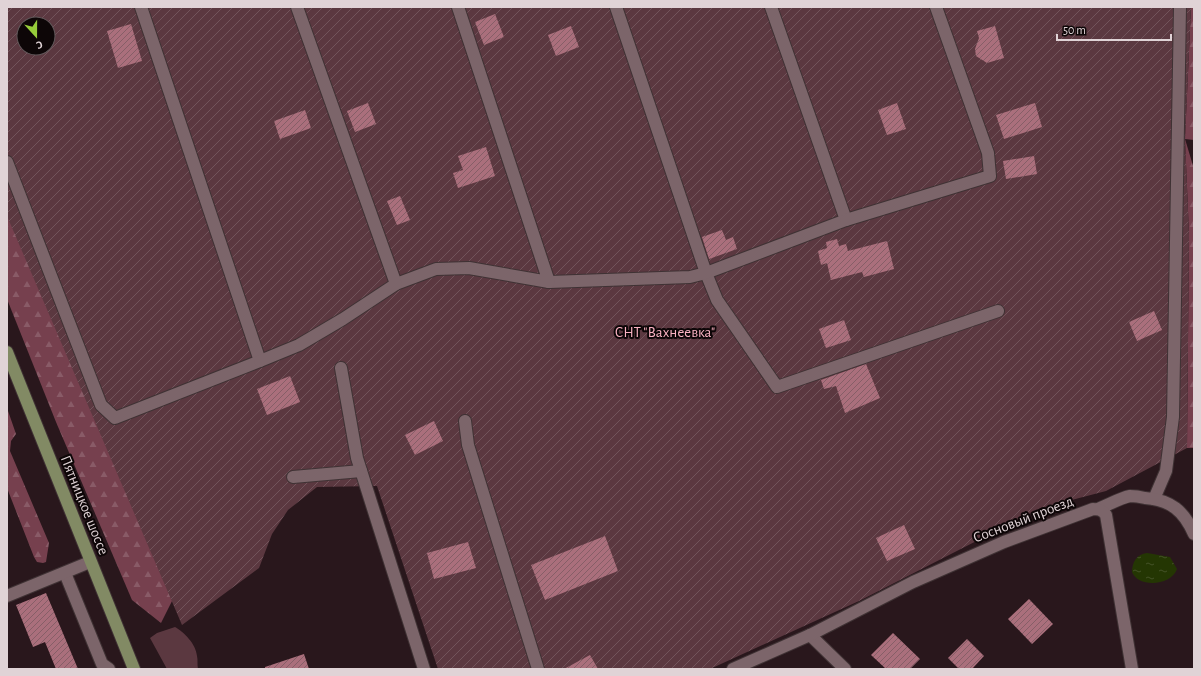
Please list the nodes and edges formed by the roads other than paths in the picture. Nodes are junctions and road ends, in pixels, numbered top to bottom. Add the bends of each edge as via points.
1 (141, 7) edge
2 (297, 7) edge
3 (458, 7) edge
4 (616, 7) edge
5 (772, 7) edge
6 (936, 7) edge
7 (1180, 7) edge
8 (7, 162) edge
9 (846, 220) junction
10 (706, 273) junction
11 (549, 282) junction
12 (396, 284) junction
13 (998, 311) dead end
14 (7, 352) edge
15 (260, 361) junction
16 (341, 368) dead end
17 (465, 421) dead end
18 (361, 471) junction
19 (293, 477) dead end
20 (1154, 499) junction
21 (1098, 509) junction
22 (1194, 534) edge
23 (90, 562) junction
24 (65, 573) junction
25 (7, 596) edge
26 (810, 635) junction
27 (108, 669) edge
28 (134, 669) edge
29 (424, 669) edge
30 (538, 669) edge
31 (733, 669) edge
32 (845, 669) edge
33 (1132, 669) edge

1 - 15 street
2 - 12 street
3 - 11 street
4 - 10 street
5 - 9 street
6 - 9 street via 988,153 990,176
7 - 20 street via 1173,417 1166,471
8 - 15 street via 101,405 115,418
9 - 10 street
10 - 11 street via 690,277
10 - 13 street via 717,300 777,387
11 - 12 street via 469,268 436,269
12 - 15 street via 343,320 299,345
14 - 23 main road, Пятницкое шоссе
16 - 18 street
17 - 30 street via 468,445
18 - 19 street
18 - 29 street
20 - 21 street, Сосновый проезд via 1130,496
20 - 22 street, Сосновый проезд via 1170,504 1181,512
21 - 26 street, Сосновый проезд via 1004,542 913,582
21 - 33 street via 1106,515
23 - 24 street
23 - 28 main road, Пятницкое шоссе
24 - 25 street
24 - 27 street via 102,664
26 - 31 street, Сосновый проезд
26 - 32 street

